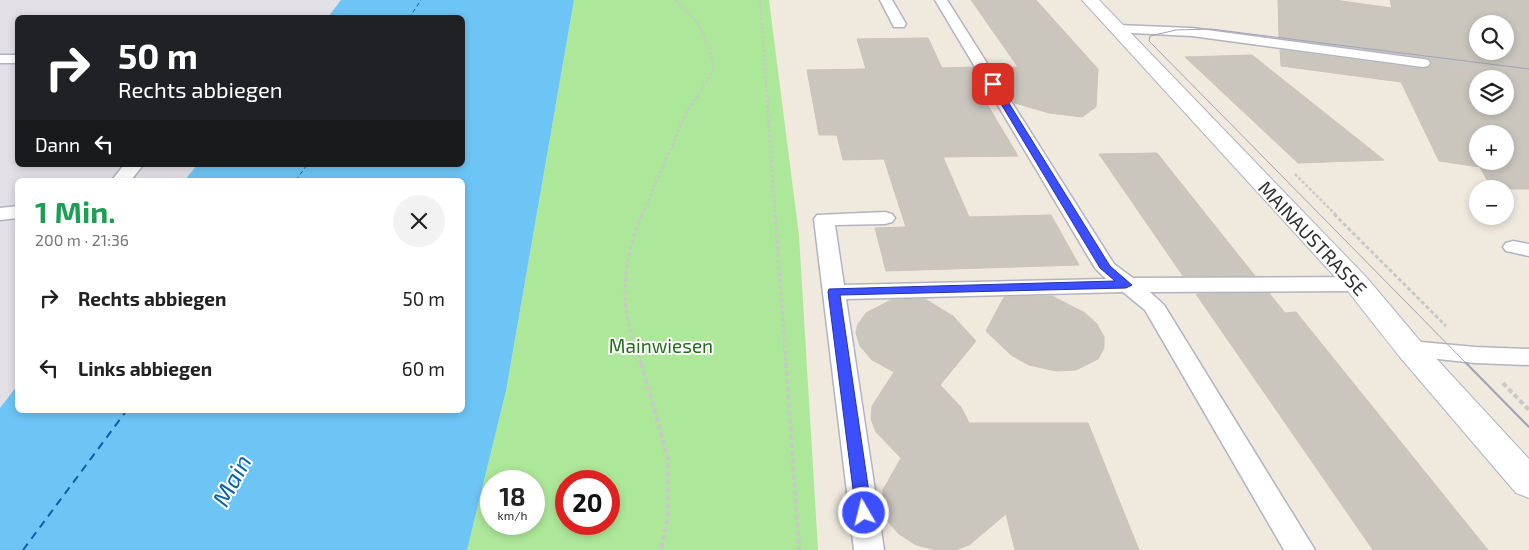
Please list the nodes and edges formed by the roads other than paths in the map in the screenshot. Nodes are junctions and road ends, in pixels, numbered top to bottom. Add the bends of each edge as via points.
1 (886, 0) edge
2 (941, 0) edge
3 (1090, 0) edge
4 (899, 24) dead end
5 (1117, 29) junction
6 (0, 59) edge
7 (15, 59) edge
8 (1418, 63) road end
9 (132, 167) edge
10 (123, 178) edge
11 (15, 212) edge
12 (0, 214) edge
13 (885, 218) dead end
14 (1357, 284) junction
15 (1126, 285) junction
16 (833, 292) junction
17 (1410, 348) junction
18 (1529, 356) edge
19 (1529, 483) edge
20 (869, 550) edge
21 (1300, 550) edge

1 - 4 lane
2 - 15 lane via 1106,268
3 - 5 main road, MAINAUSTRASSE
5 - 8 lane via 1192,32
5 - 14 main road, MAINAUSTRASSE
6 - 7 lane
9 - 10 lane
11 - 12 lane
13 - 16 lane via 824,219
14 - 15 lane
14 - 17 main road, MAINAUSTRASSE
15 - 16 lane
15 - 21 lane via 1153,305
16 - 20 lane
17 - 18 lane via 1475,355
17 - 19 main road, MAINAUSTRASSE

